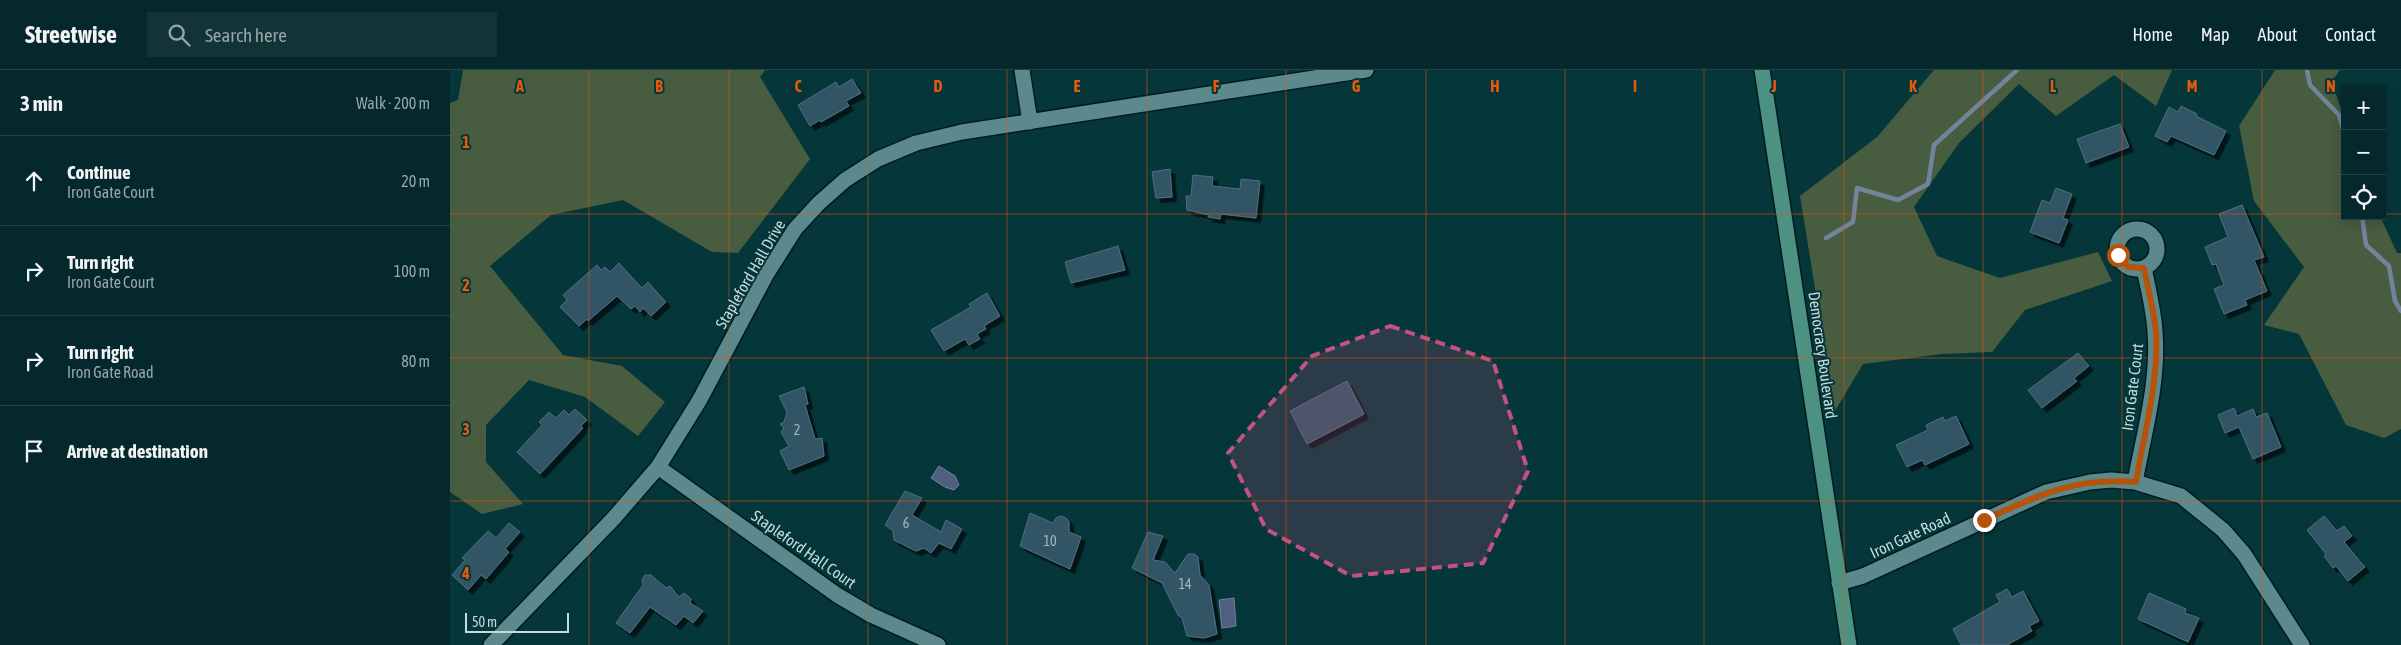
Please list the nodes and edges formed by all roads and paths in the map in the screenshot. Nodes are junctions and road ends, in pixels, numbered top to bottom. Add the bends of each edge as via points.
1 (1022, 70) edge
2 (1366, 70) edge
3 (1762, 70) edge
4 (1030, 122) junction
5 (2144, 268) dead end
6 (658, 466) junction
7 (2136, 482) junction
8 (1839, 583) junction
9 (491, 645) edge
10 (938, 645) edge
11 (1849, 645) edge
12 (2302, 645) edge

1 - 4 street
2 - 4 street, Stapleford Hall Drive
3 - 8 main road, Democracy Boulevard
4 - 6 street, Stapleford Hall Drive via 916,143 865,167 818,203 795,229 766,275 699,401
5 - 7 street, Iron Gate Court via 2153,314 2156,356
6 - 9 street, Stapleford Hall Drive via 613,520
6 - 10 street, Stapleford Hall Court via 837,595 871,615
7 - 8 street, Iron Gate Road via 2090,482 2046,492 1863,576
7 - 12 street, Iron Gate Road via 2181,496 2223,530 2244,554
8 - 11 main road, Democracy Boulevard

